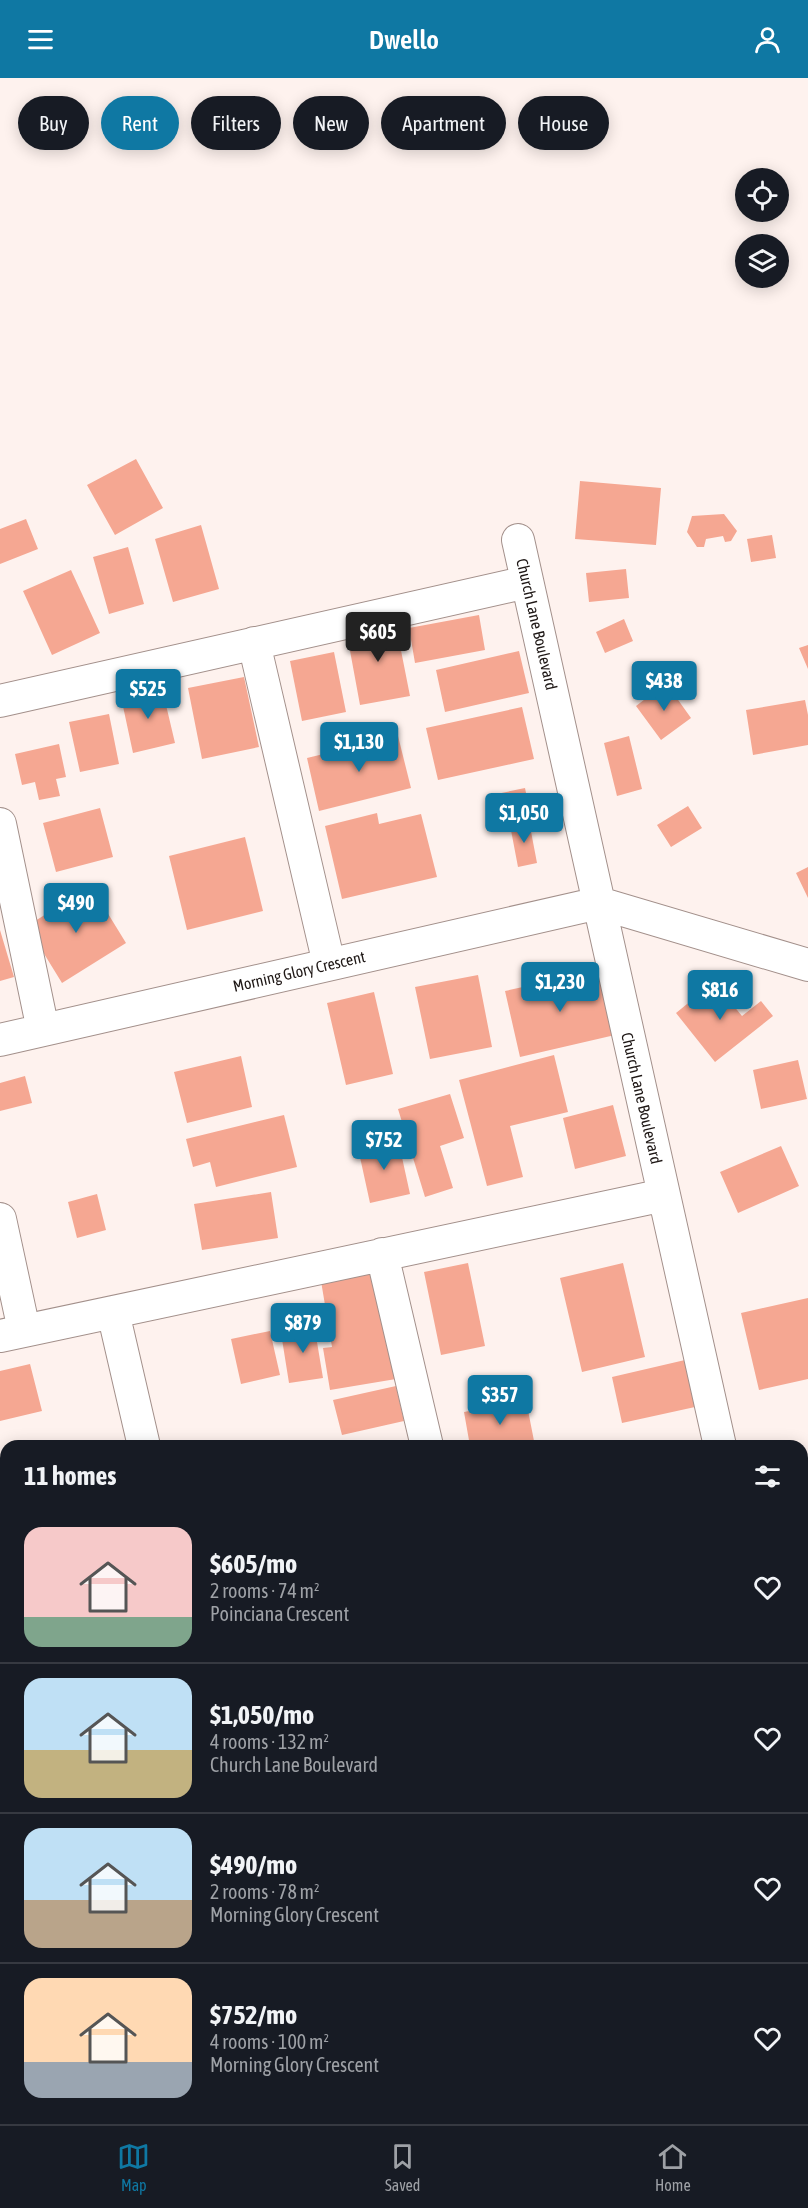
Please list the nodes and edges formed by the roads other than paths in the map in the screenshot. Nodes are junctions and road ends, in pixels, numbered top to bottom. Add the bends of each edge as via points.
1 (518, 540) dead end
2 (527, 582) junction
3 (255, 643) junction
4 (0, 701) edge
5 (0, 824) edge
6 (599, 903) junction
7 (329, 964) junction
8 (808, 965) edge
9 (43, 1030) junction
10 (0, 1040) edge
11 (664, 1195) junction
12 (0, 1218) edge
13 (382, 1254) junction
14 (113, 1312) junction
15 (12, 1333) edge
16 (143, 1440) edge
17 (426, 1440) edge
18 (719, 1440) edge

1 - 2 street, Church Lane Boulevard
2 - 3 street
2 - 6 street, Church Lane Boulevard
3 - 4 street
3 - 7 street
5 - 9 street
6 - 7 street, Morning Glory Crescent
6 - 8 street
6 - 11 street, Church Lane Boulevard
7 - 9 street, Morning Glory Crescent
9 - 10 street, Morning Glory Crescent
11 - 13 street
11 - 18 street, Church Lane Boulevard
12 - 15 street
13 - 14 street
13 - 17 street
14 - 15 street
14 - 16 street

